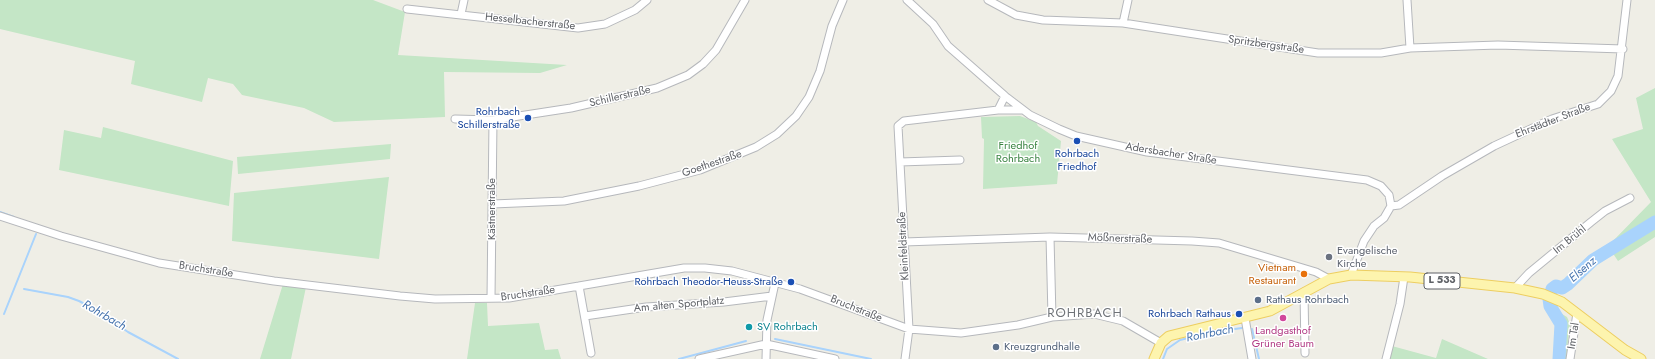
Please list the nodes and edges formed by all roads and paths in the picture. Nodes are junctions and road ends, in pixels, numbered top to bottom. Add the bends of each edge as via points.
1 (464, 0) edge
2 (647, 0) edge
3 (745, 0) edge
4 (843, 0) edge
5 (907, 0) edge
6 (988, 0) edge
7 (1128, 0) edge
8 (1407, 0) edge
9 (1627, 0) edge
10 (407, 9) dead end
11 (461, 14) junction
12 (1123, 23) junction
13 (1410, 48) junction
14 (1623, 49) junction
15 (1005, 96) junction
16 (998, 110) junction
17 (1023, 110) junction
18 (455, 119) dead end
19 (493, 120) junction
20 (960, 160) dead end
21 (900, 162) junction
22 (1630, 198) dead end
23 (493, 204) junction
24 (1391, 206) junction
25 (0, 216) edge
26 (1050, 236) junction
27 (904, 242) junction
28 (1352, 275) junction
29 (1404, 277) junction
30 (1329, 279) junction
31 (775, 283) junction
32 (579, 286) junction
33 (1515, 288) junction
34 (1304, 292) junction
35 (772, 296) junction
36 (491, 298) junction
37 (1577, 313) junction
38 (585, 316) junction
39 (1052, 317) junction
40 (1245, 318) junction
41 (909, 329) junction
42 (1161, 343) junction
43 (766, 344) junction
44 (591, 352) dead end
45 (1305, 353) dead end
46 (698, 359) edge
47 (766, 359) edge
48 (835, 359) edge
49 (905, 359) edge
50 (1154, 359) edge
51 (1252, 359) edge
52 (1386, 359) edge
53 (1570, 359) edge
54 (1641, 359) edge

1 - 11 street
2 - 11 street, Hesselbacherstraße via 635,10 605,24 578,28
3 - 19 street, Schillerstraße via 716,50 688,75 657,88 571,108
4 - 23 street, Goethestraße via 809,97 796,116 777,134 756,147 700,170 639,186 564,201
5 - 15 street, Adersbacher Straße via 933,24 948,46
6 - 12 street, Spritzbergstraße via 1016,15 1043,20
7 - 12 street
8 - 13 street
9 - 14 street, Ehrstädter Straße
10 - 11 street, Hesselbacherstraße
12 - 13 street, Spritzbergstraße via 1318,53 1381,53
13 - 14 street, Spritzbergstraße via 1498,45
14 - 24 street, Ehrstädter Straße via 1618,76 1611,91 1598,104 1552,119 1494,146 1399,205
15 - 16 street
15 - 17 street, Adersbacher Straße
16 - 17 street, Kleinfeldstraße
16 - 21 street, Kleinfeldstraße via 904,121 898,126
17 - 24 street, Adersbacher Straße via 1076,136 1147,152 1367,180 1381,186 1389,195
18 - 19 street, Schillerstraße
19 - 23 street, Kästnerstraße
20 - 21 street
21 - 27 street, Kleinfeldstraße
22 - 33 street, Im Brühl via 1591,222 1529,273
23 - 36 street, Kästnerstraße
24 - 28 street via 1364,241
25 - 36 street, Bruchstraße via 159,263 274,281 400,296 435,299
26 - 27 street, Mößnerstraße
26 - 30 street, Mößnerstraße via 1219,243 1316,272
26 - 39 street
27 - 41 street, Kleinfeldstraße
28 - 29 main road, L 533
28 - 30 main road, L 533
29 - 33 main road, L 533
29 - 52 street
30 - 34 main road, L 533
31 - 32 street, Bruchstraße via 732,271 684,268
31 - 35 street
31 - 41 street, Bruchstraße via 833,300 869,316
32 - 36 street, Bruchstraße via 532,295
32 - 38 street
33 - 37 main road, L 533 via 1533,291 1562,302
34 - 40 main road, L 533 via 1270,311
34 - 45 street
35 - 38 street, Am alten Sportplatz via 724,302 646,306
35 - 43 street
37 - 53 street, Im Tal
37 - 54 main road, L 533
38 - 44 street
39 - 41 street, Bruchstraße via 961,333
39 - 42 street, Bruchstraße via 1094,314 1108,317 1133,326
40 - 42 main road, L 533 via 1178,332
40 - 51 street
41 - 49 street, Kleinfeldstraße
42 - 50 main road
43 - 46 street
43 - 47 street
43 - 48 street

